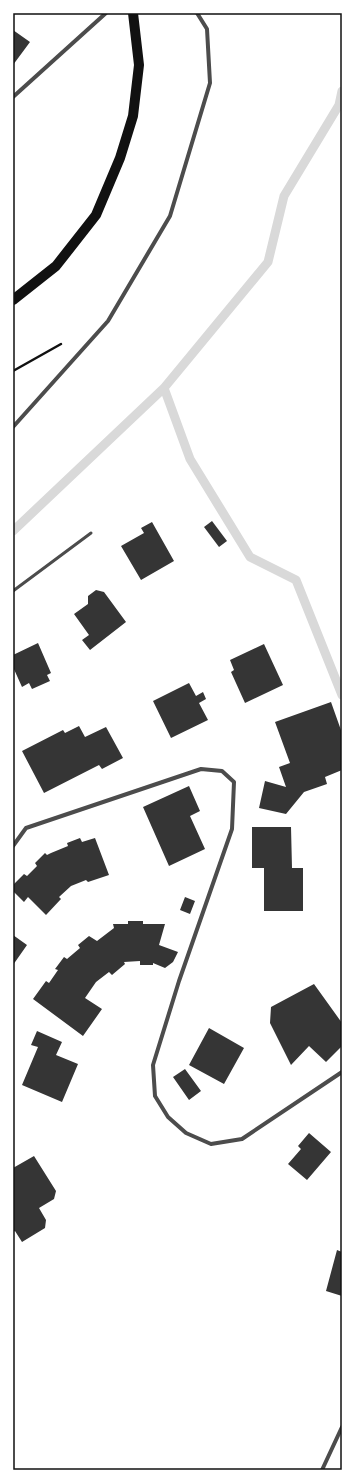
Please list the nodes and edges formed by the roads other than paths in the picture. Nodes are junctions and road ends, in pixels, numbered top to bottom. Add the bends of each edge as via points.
1 (106, 13) edge
2 (133, 13) edge
3 (197, 13) edge
4 (13, 97) edge
5 (13, 300) edge
6 (13, 427) edge
7 (91, 533) dead end
8 (13, 591) edge
9 (13, 846) edge
10 (342, 1072) edge
11 (342, 1427) edge
12 (322, 1470) edge

1 - 4 street
2 - 5 main road via 140,65 133,116 120,158 96,215 56,266
3 - 6 street via 208,29 210,83 170,216 108,321
7 - 8 lane
9 - 10 street via 26,828 201,769 222,771 234,782 232,829 179,981 153,1065 155,1096 168,1116 186,1133 211,1144 242,1139
11 - 12 street

